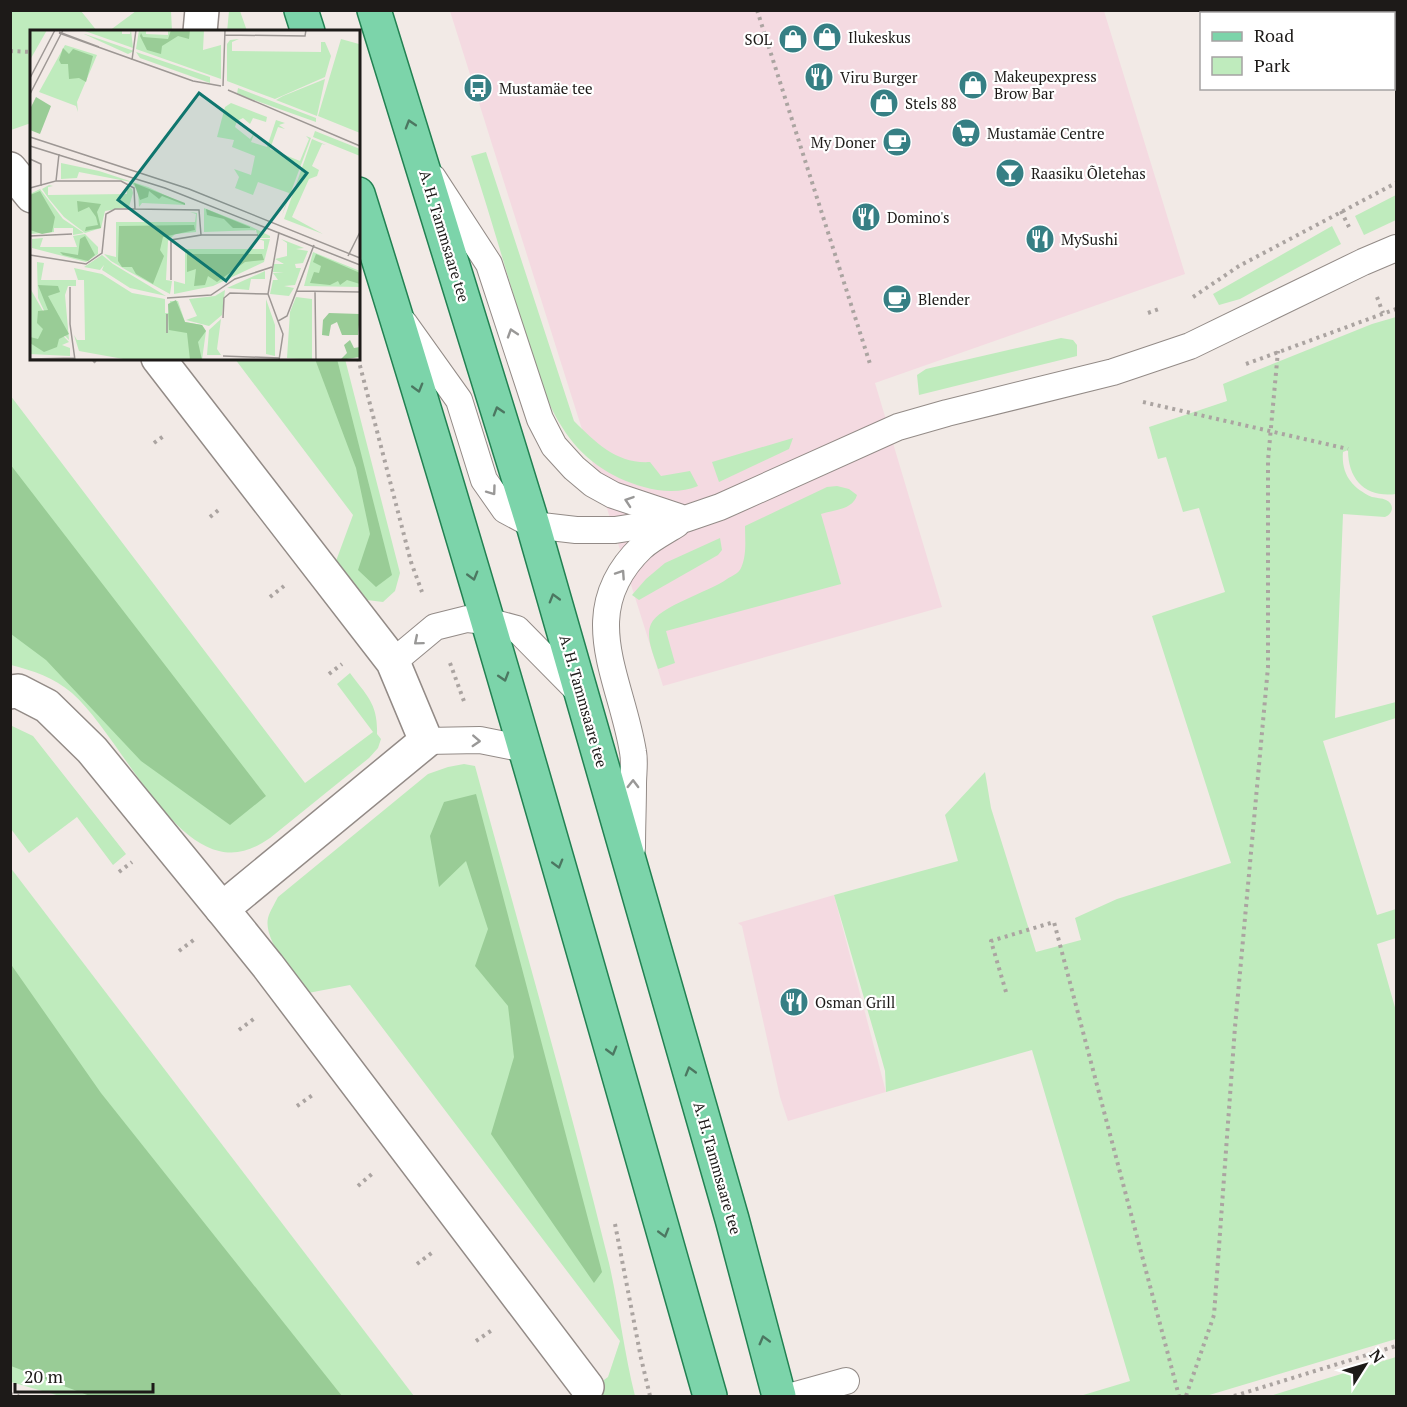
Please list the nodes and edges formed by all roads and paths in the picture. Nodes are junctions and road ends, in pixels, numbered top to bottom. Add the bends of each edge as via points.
1 (202, 10) edge
2 (301, 10) edge
3 (374, 10) edge
4 (757, 10) edge
5 (200, 30) edge
6 (307, 30) edge
7 (10, 51) edge
8 (30, 52) edge
9 (421, 159) junction
10 (10, 169) edge
11 (1396, 183) edge
12 (30, 194) edge
13 (360, 200) edge
14 (1396, 248) edge
15 (1193, 297) dead end
16 (1159, 309) dead end
17 (396, 312) junction
18 (1148, 313) dead end
19 (1278, 351) dead end
20 (96, 360) edge
21 (160, 360) edge
22 (359, 360) edge
23 (93, 362) dead end
24 (871, 367) dead end
25 (1142, 402) dead end
26 (170, 431) dead end
27 (1271, 431) junction
28 (153, 443) dead end
29 (1348, 449) dead end
30 (226, 504) dead end
31 (210, 517) dead end
32 (685, 519) junction
33 (533, 525) junction
34 (287, 584) dead end
35 (423, 594) dead end
36 (270, 597) dead end
37 (487, 621) junction
38 (447, 656) dead end
39 (346, 661) dead end
40 (393, 662) junction
41 (329, 674) dead end
42 (10, 692) edge
43 (581, 694) junction
44 (468, 709) dead end
45 (426, 741) junction
46 (525, 749) junction
47 (136, 859) dead end
48 (632, 863) junction
49 (118, 873) dead end
50 (222, 909) junction
51 (196, 939) dead end
52 (179, 951) dead end
53 (1006, 992) dead end
54 (256, 1017) dead end
55 (239, 1030) dead end
56 (314, 1094) dead end
57 (297, 1106) dead end
58 (374, 1173) dead end
59 (358, 1186) dead end
60 (433, 1252) dead end
61 (417, 1264) dead end
62 (492, 1330) dead end
63 (476, 1341) dead end
64 (1396, 1346) edge
65 (846, 1381) dead end
66 (587, 1387) dead end
67 (10, 1394) edge
68 (19, 1396) edge
69 (710, 1396) edge
70 (779, 1396) edge
71 (792, 1396) edge
72 (1179, 1396) edge
73 (1186, 1396) edge
74 (1234, 1396) edge

1 - 5 street
2 - 6 main road
9 -> 3 main road, A. H. Tammsaare tee
4 - 24 path
7 - 8 path
32 -> 9 lane via 613,495 593,484 554,446 537,410 489,264
33 -> 9 main road, A. H. Tammsaare tee
10 - 12 street
11 - 15 path via 1239,266
13 - 17 main road
14 - 32 lane via 1190,346 1113,372 898,427
16 - 18 path
17 -> 33 lane via 459,400 484,480 505,510
17 -> 37 main road
19 - 27 path
20 - 23 path
21 - 40 street
22 - 35 path via 411,562
25 - 27 path
26 - 28 path
27 - 29 path
27 - 73 path via 1268,667 1214,1315
30 - 31 path
32 - 33 lane via 615,530
48 -> 32 lane via 634,753 612,669 606,609 612,588 643,546
43 -> 33 main road, A. H. Tammsaare tee
34 - 36 path
37 -> 40 lane via 467,619 435,627
37 - 43 lane via 517,629
37 -> 46 main road
38 - 44 path
39 - 41 path
40 - 45 street
42 - 50 street via 18,691 47,706 92,750
43 - 48 main road, A. H. Tammsaare tee
45 -> 46 lane via 480,740
45 - 50 street
46 -> 69 main road
47 - 49 path
70 -> 48 main road, A. H. Tammsaare tee
50 - 66 street
51 - 52 path
53 - 72 path via 990,942 1054,922
54 - 55 path
56 - 57 path
58 - 59 path
60 - 61 path
62 - 63 path
64 - 74 path
65 - 71 lane
67 - 68 path

